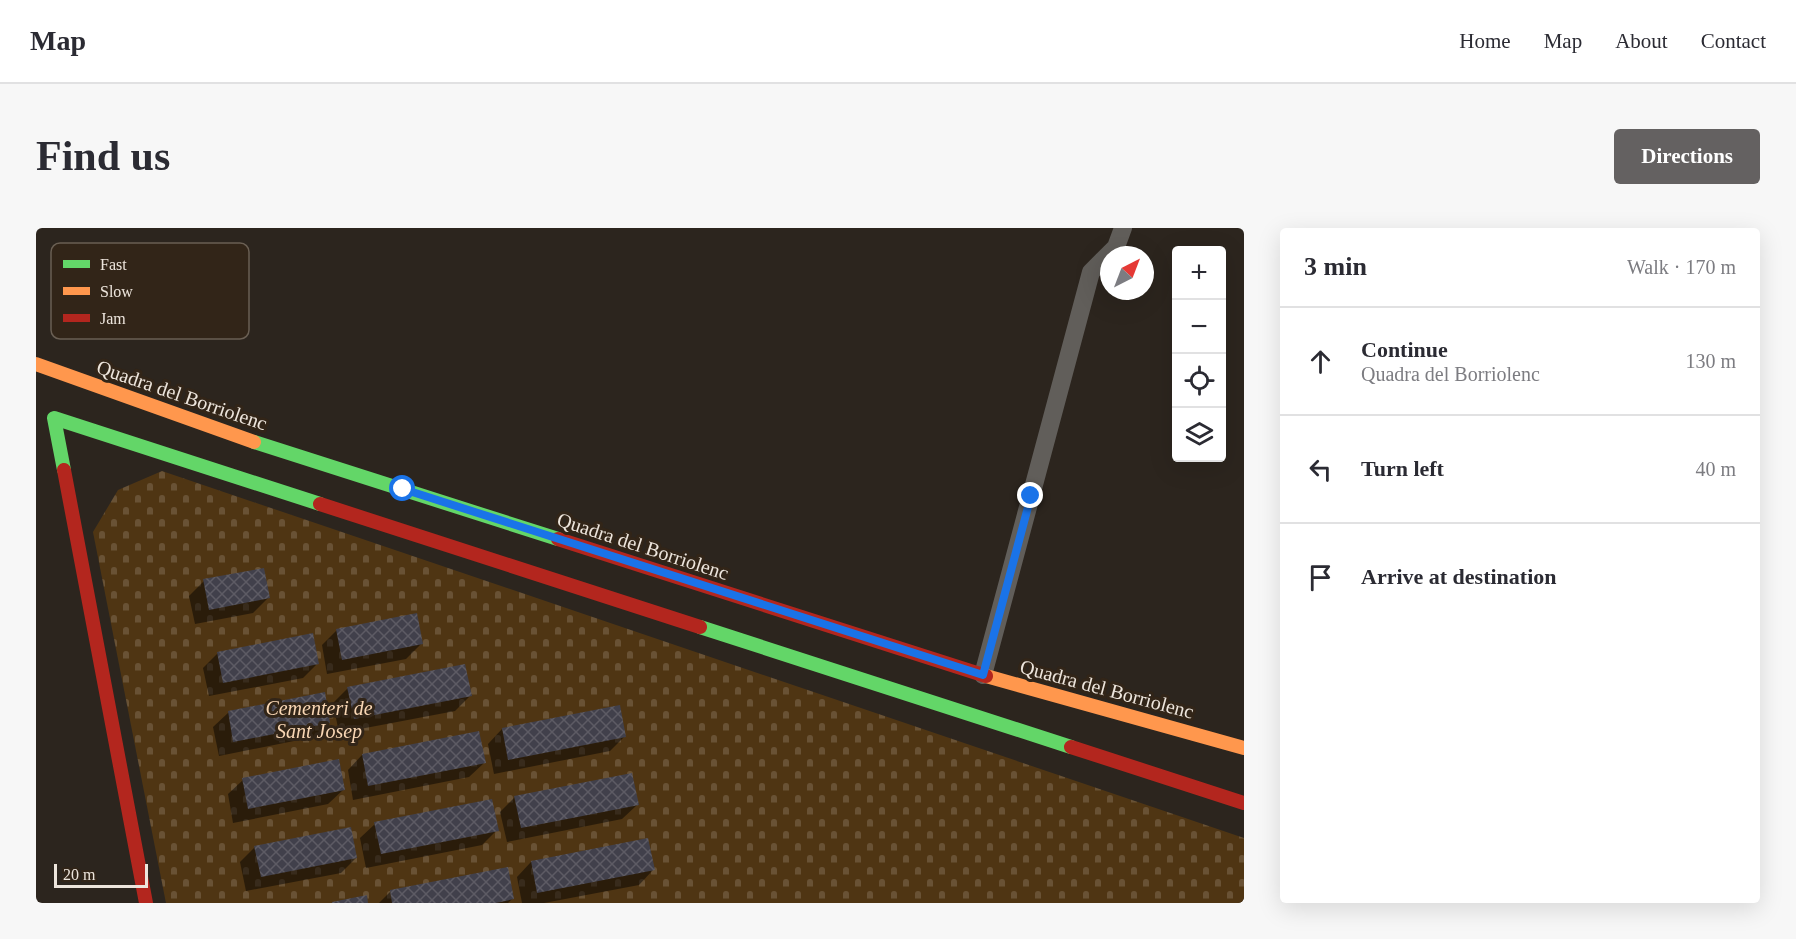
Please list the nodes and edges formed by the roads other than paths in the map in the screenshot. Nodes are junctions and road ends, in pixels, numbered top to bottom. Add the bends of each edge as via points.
1 (1123, 228) edge
2 (36, 364) edge
3 (983, 675) junction
4 (1244, 748) edge
5 (1244, 803) edge
6 (146, 903) edge

1 - 3 lane via 1116,247 1091,272
2 - 3 street, Quadra del Borriolenc via 202,425
3 - 4 street, Quadra del Borriolenc
5 - 6 street via 54,418

